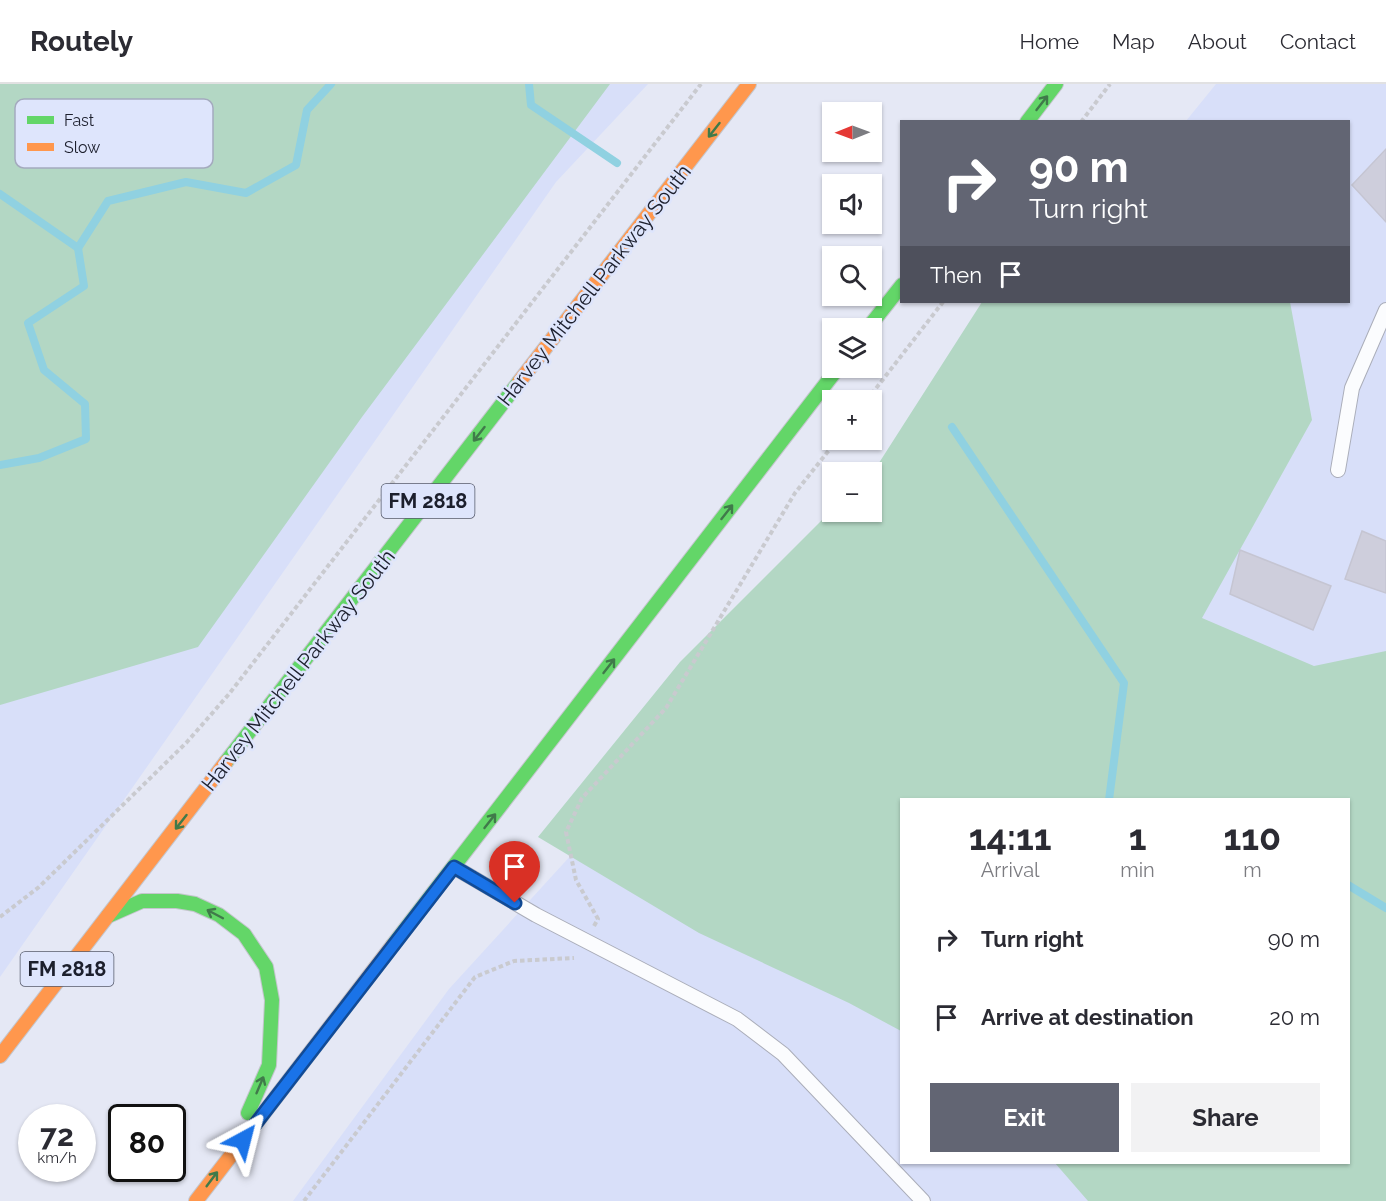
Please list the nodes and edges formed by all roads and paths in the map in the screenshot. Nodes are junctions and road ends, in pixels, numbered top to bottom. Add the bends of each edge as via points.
1 (701, 84) edge
2 (749, 84) edge
3 (1056, 84) edge
4 (1110, 84) edge
5 (1029, 120) edge
6 (1083, 120) edge
7 (900, 288) edge
8 (942, 303) edge
9 (1386, 310) edge
10 (876, 318) edge
11 (830, 378) edge
12 (875, 390) edge
13 (829, 450) edge
14 (1338, 470) dead end
15 (454, 867) junction
16 (0, 917) edge
17 (107, 917) junction
18 (585, 940) junction
19 (0, 1056) edge
20 (229, 1158) junction
21 (196, 1201) edge
22 (304, 1201) edge
23 (923, 1201) edge

1 - 16 path via 229,694 187,742 39,887
2 -> 17 highway, Harvey Mitchell Parkway South / FM 2818
5 -> 3 highway
4 - 6 path
7 - 10 highway
8 - 12 path
9 - 14 lane via 1352,388
15 -> 11 highway
13 - 18 path via 795,493 666,708 582,798 566,832 576,880 598,919
15 - 18 lane
15 - 20 highway
17 - 19 highway, Harvey Mitchell Parkway South / FM 2818
20 -> 17 highway via 268,1065 272,1000 266,967 244,934 219,915 195,904 142,901
18 - 22 path via 574,958 514,961 475,976
18 - 23 lane via 737,1019 765,1040 783,1054
21 -> 20 highway

